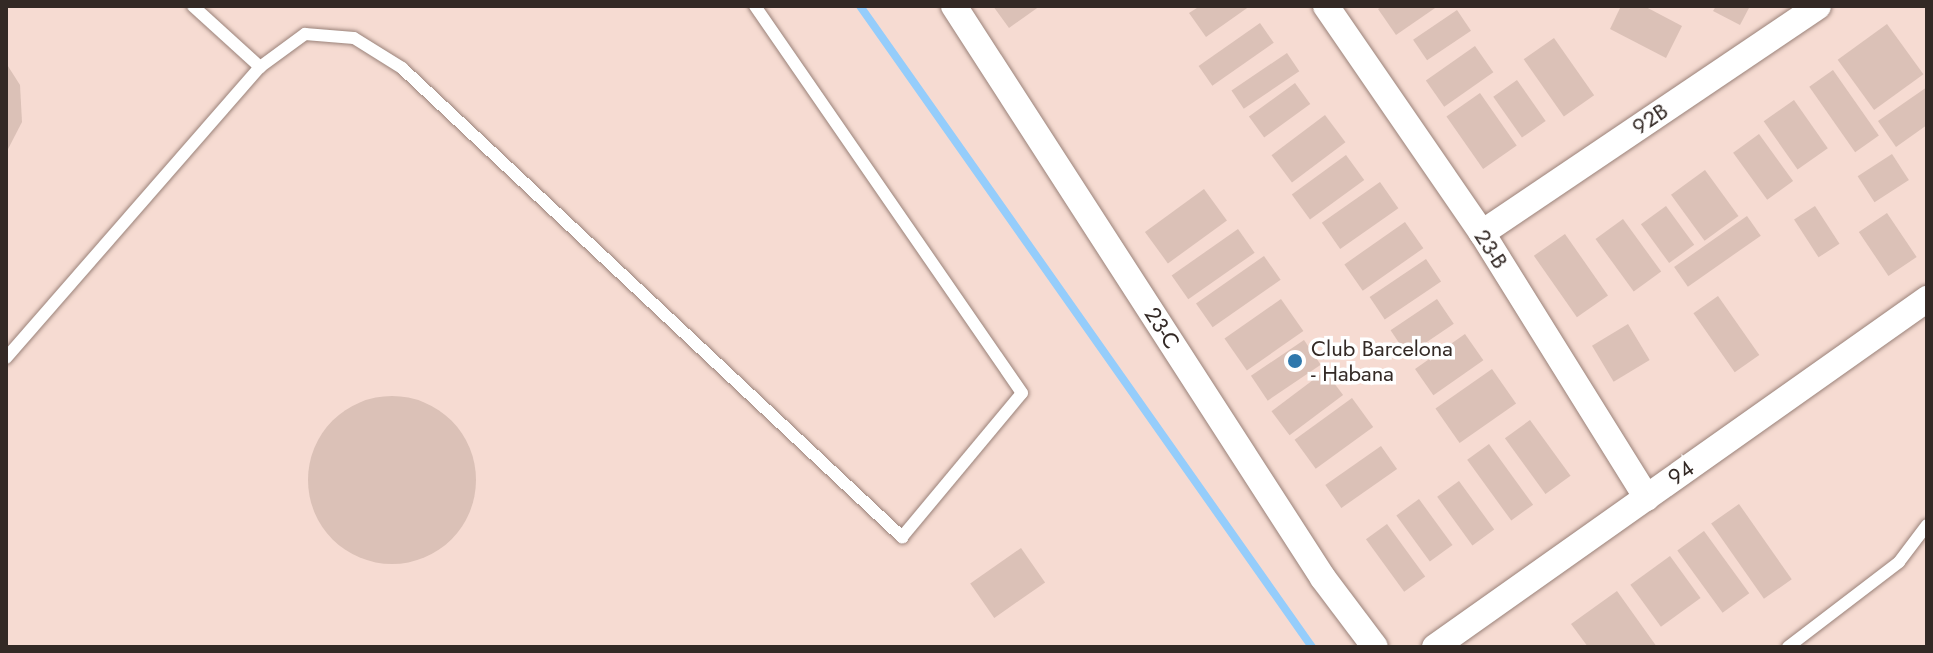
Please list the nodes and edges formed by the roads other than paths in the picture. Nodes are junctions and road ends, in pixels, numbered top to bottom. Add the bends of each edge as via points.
1 (193, 6) edge
2 (755, 6) edge
3 (954, 6) edge
4 (1326, 6) edge
5 (1818, 6) edge
6 (260, 67) junction
7 (1482, 233) junction
8 (1927, 299) edge
9 (6, 358) edge
10 (1647, 498) junction
11 (1927, 525) edge
12 (1375, 647) edge
13 (1435, 647) edge
14 (1788, 647) edge

1 - 6 lane
2 - 6 lane via 1022,393 902,537 402,68 354,38 305,34
3 - 12 street, 23-C via 1323,578
4 - 7 street, 23-B
5 - 7 street, 92B
6 - 9 lane
7 - 10 street, 23-B
8 - 10 street, 94
10 - 13 street, 94
11 - 14 lane via 1899,562

